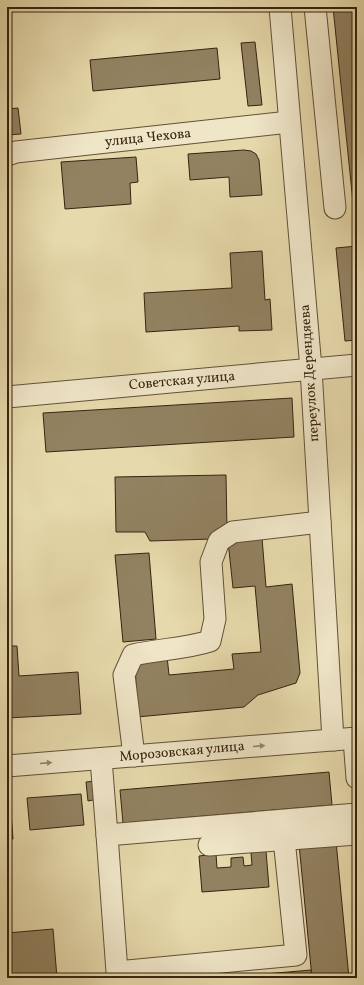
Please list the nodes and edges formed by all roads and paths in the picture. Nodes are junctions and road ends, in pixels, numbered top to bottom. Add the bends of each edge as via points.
1 (280, 7) edge
2 (316, 7) edge
3 (289, 122) junction
4 (7, 155) edge
5 (336, 208) dead end
6 (357, 365) edge
7 (311, 369) junction
8 (7, 397) edge
9 (320, 522) junction
10 (355, 738) edge
11 (333, 740) junction
12 (134, 756) junction
13 (101, 759) junction
14 (7, 766) edge
15 (357, 767) edge
16 (357, 814) edge
17 (357, 834) edge
18 (107, 835) junction
19 (284, 839) junction
20 (209, 846) dead end

1 - 3 street, переулок Дерендяева
2 - 5 street
3 - 4 street, улица Чехова
3 - 7 street, переулок Дерендяева
6 - 7 street, Советская улица
7 - 8 street, Советская улица
7 - 9 street, переулок Дерендяева
9 - 11 street, переулок Дерендяева
9 - 12 street via 233,532 219,541 211,562 215,619 210,641 133,655 124,675
10 - 11 street, Морозовская улица
10 - 15 street
12 -> 11 street, Морозовская улица
12 - 13 street, Морозовская улица
14 -> 13 street, Морозовская улица
13 - 18 street
16 - 18 street
17 - 19 street
18 - 19 street via 116,972 296,955
19 - 20 street

